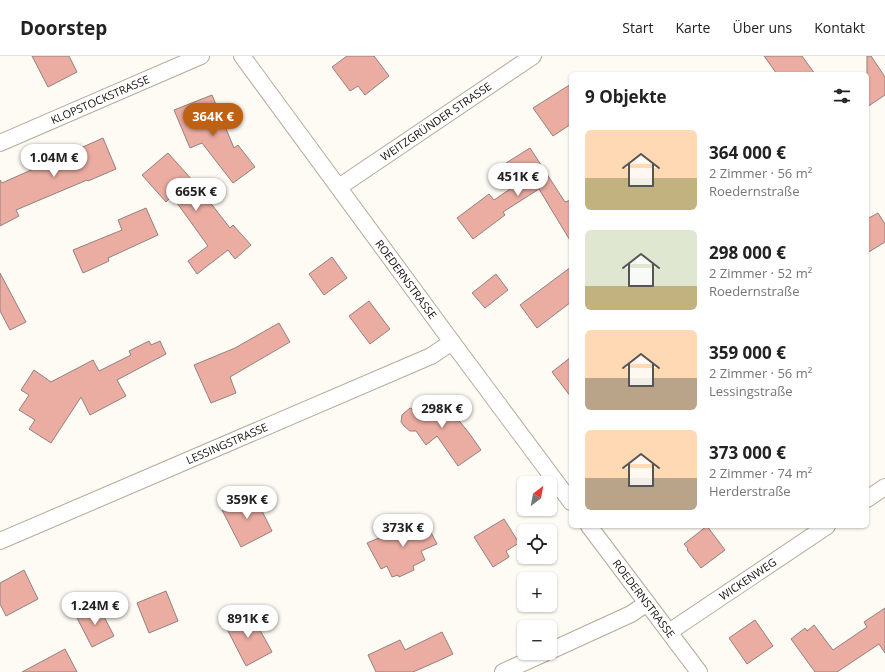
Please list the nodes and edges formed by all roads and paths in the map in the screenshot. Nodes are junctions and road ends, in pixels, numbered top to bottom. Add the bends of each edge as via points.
1 (201, 56) edge
2 (242, 56) edge
3 (533, 56) edge
4 (0, 143) edge
5 (338, 187) junction
6 (452, 342) junction
7 (885, 487) edge
8 (869, 498) edge
9 (569, 499) edge
10 (591, 528) edge
11 (824, 528) edge
12 (0, 541) edge
13 (647, 603) junction
14 (669, 632) junction
15 (557, 648) edge
16 (530, 660) edge
17 (503, 672) edge
18 (699, 672) edge

1 - 4 street, KLOPSTOCKSTRASSE
2 - 5 street, ROEDERNSTRASSE
3 - 5 street, WEITZGRÜNDER STRASSE
5 - 6 street, ROEDERNSTRASSE
6 - 9 street, ROEDERNSTRASSE
6 - 12 street, LESSINGSTRASSE via 432,356
7 - 8 street
10 - 13 street, ROEDERNSTRASSE
11 - 14 street, WICKENWEG
13 - 14 street, ROEDERNSTRASSE
13 - 15 street via 631,614
14 - 18 street, ROEDERNSTRASSE
16 - 17 street

